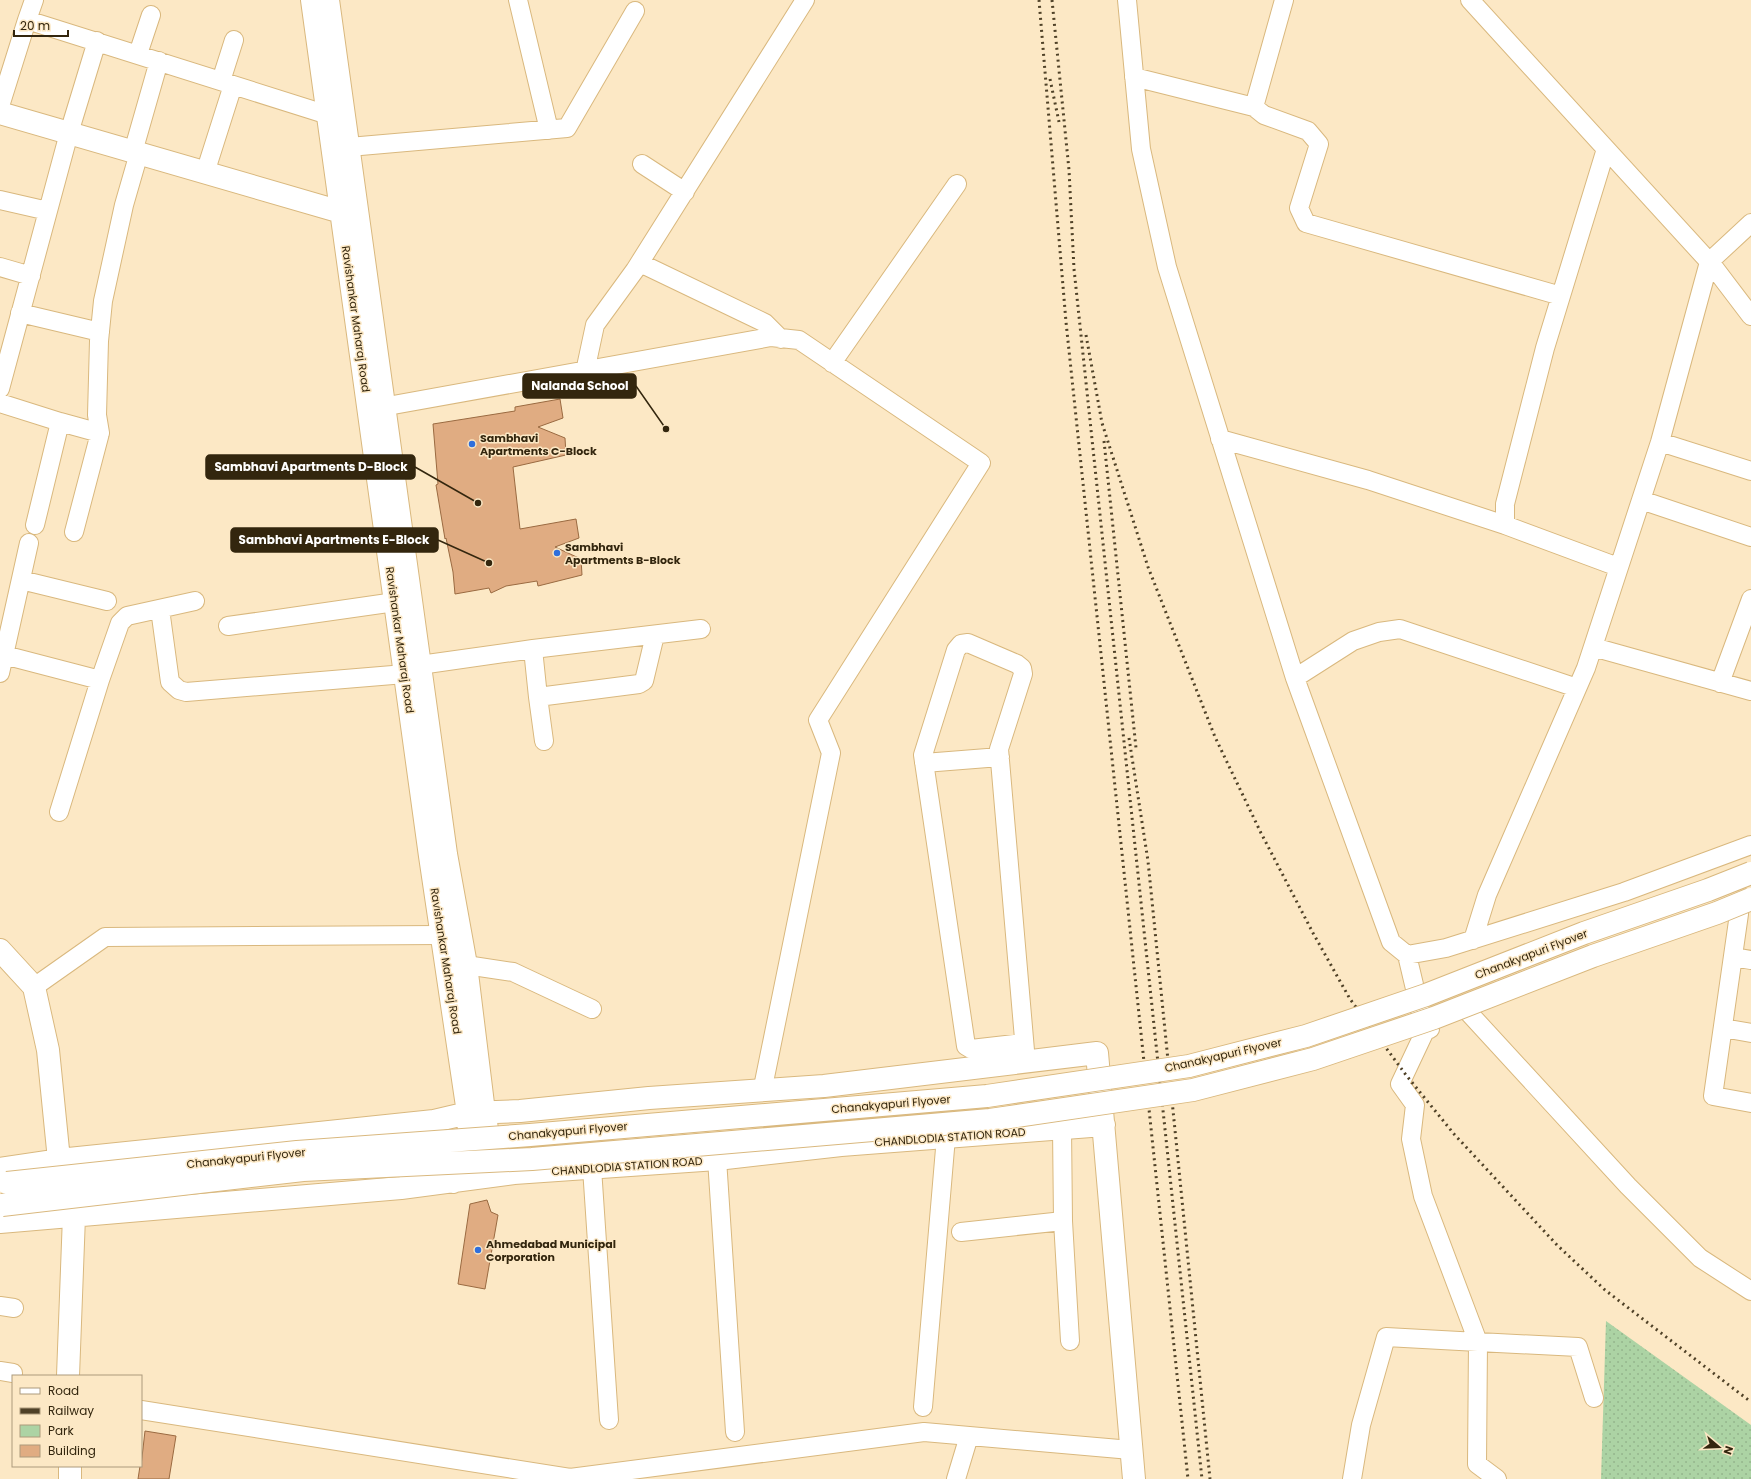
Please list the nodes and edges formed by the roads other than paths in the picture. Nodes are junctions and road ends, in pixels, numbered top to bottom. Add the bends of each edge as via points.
1 (34, 0) edge
2 (312, 0) edge
3 (328, 0) edge
4 (518, 0) edge
5 (805, 0) edge
6 (1126, 0) edge
7 (1284, 0) edge
8 (1470, 0) edge
9 (636, 11) dead end
10 (151, 15) dead end
11 (27, 20) junction
12 (234, 40) dead end
13 (97, 41) junction
14 (138, 54) junction
15 (159, 61) junction
16 (1134, 77) junction
17 (227, 83) junction
18 (0, 106) edge
19 (1254, 107) junction
20 (0, 113) edge
21 (328, 115) junction
22 (549, 130) junction
23 (69, 133) junction
24 (349, 147) junction
25 (1606, 149) junction
26 (136, 152) junction
27 (642, 164) dead end
28 (205, 172) junction
29 (957, 184) dead end
30 (685, 192) junction
31 (0, 200) edge
32 (48, 211) junction
33 (349, 211) junction
34 (1751, 223) edge
35 (1709, 262) junction
36 (640, 263) junction
37 (0, 267) edge
38 (31, 276) junction
39 (1561, 296) junction
40 (20, 313) junction
41 (1751, 316) edge
42 (100, 332) junction
43 (781, 338) junction
44 (6, 339) edge
45 (832, 363) junction
46 (582, 371) junction
47 (0, 389) edge
48 (0, 403) edge
49 (376, 408) junction
50 (60, 422) junction
51 (100, 433) junction
52 (1220, 439) junction
53 (1660, 442) junction
54 (1751, 471) edge
55 (1641, 500) junction
56 (35, 525) dead end
57 (1504, 525) junction
58 (74, 532) dead end
59 (1751, 537) edge
60 (29, 543) dead end
61 (1618, 567) junction
62 (21, 580) junction
63 (1751, 599) edge
64 (107, 601) dead end
65 (195, 601) dead end
66 (395, 602) junction
67 (160, 609) junction
68 (228, 626) dead end
69 (701, 629) dead end
70 (655, 635) junction
71 (1593, 647) junction
72 (533, 649) junction
73 (4, 655) junction
74 (412, 669) junction
75 (0, 673) edge
76 (1295, 678) junction
77 (100, 680) junction
78 (1720, 683) junction
79 (1577, 688) junction
80 (1751, 691) edge
81 (538, 697) junction
82 (544, 741) dead end
83 (1000, 757) junction
84 (924, 763) junction
85 (59, 812) dead end
86 (1751, 846) edge
87 (1751, 873) edge
88 (1747, 908) edge
89 (442, 935) junction
90 (1473, 940) junction
91 (0, 950) edge
92 (1407, 955) junction
93 (1733, 956) junction
94 (1751, 960) edge
95 (466, 965) junction
96 (34, 987) junction
97 (592, 1009) dead end
98 (1469, 1013) junction
99 (1723, 1028) junction
100 (1425, 1031) junction
101 (1751, 1033) edge
102 (1025, 1052) junction
103 (762, 1092) junction
104 (1751, 1103) edge
105 (476, 1112) junction
106 (1104, 1125) junction
107 (1062, 1128) junction
108 (946, 1137) junction
109 (59, 1160) junction
110 (717, 1160) junction
111 (592, 1168) junction
112 (514, 1173) junction
113 (453, 1182) junction
114 (2, 1195) edge
115 (74, 1216) junction
116 (1063, 1221) junction
117 (961, 1232) dead end
118 (1751, 1290) edge
119 (1070, 1341) dead end
120 (1478, 1342) junction
121 (68, 1375) edge
122 (1594, 1398) dead end
123 (923, 1407) dead end
124 (142, 1410) edge
125 (609, 1420) dead end
126 (735, 1432) dead end
127 (969, 1436) junction
128 (1131, 1450) junction
129 (70, 1467) edge
130 (594, 1477) edge
131 (70, 1479) edge
132 (956, 1479) edge
133 (1134, 1479) edge
134 (1352, 1479) edge
135 (1497, 1479) edge

1 - 11 street
2 - 21 main road, Ravishankar Maharaj Road
3 - 24 main road, Ravishankar Maharaj Road
4 - 22 street
5 - 30 street
6 - 16 street
7 - 19 street
8 - 25 street
9 - 22 street via 567,128
10 - 14 street
11 - 13 street
11 - 18 street
12 - 17 street
13 - 14 street
13 - 23 street
14 - 15 street
15 - 17 street
15 - 26 street
16 - 19 street
16 - 52 street via 1141,149 1167,267
17 - 21 street
17 - 28 street
19 - 39 street via 1264,115 1308,131 1319,144 1299,208 1306,223
20 - 23 main road
21 - 33 main road, Ravishankar Maharaj Road
22 - 24 street
23 - 26 main road
23 - 32 street
24 - 33 main road, Ravishankar Maharaj Road
25 - 35 street
25 - 39 street
26 - 28 main road
26 - 42 street via 103,301
27 - 30 street
28 - 33 main road
29 - 45 street
30 - 36 street
31 - 32 street
32 - 38 street
33 - 49 main road, Ravishankar Maharaj Road
34 - 35 street
35 - 41 street
35 - 53 street
36 - 43 street via 765,323
36 - 46 street via 596,325 586,367
37 - 38 street
38 - 40 street
39 - 57 street via 1514,465 1505,504
40 - 42 street
40 - 44 street
42 - 51 street via 97,415
43 - 45 street via 799,340
43 - 46 street via 771,337
44 - 47 street
45 - 103 street via 981,463 818,720 831,753
46 - 49 street
48 - 50 street
49 - 66 main road, Ravishankar Maharaj Road
49 - 74 main road, Ravishankar Maharaj Road
50 - 51 street
50 - 56 street
51 - 58 street
52 - 57 street via 1368,480
52 - 76 street
53 - 54 street
53 - 55 street
55 - 59 street
55 - 61 street
57 - 61 street
60 - 62 street
61 - 71 street
62 - 64 street
62 - 73 street
63 - 78 street
65 - 67 street
66 - 68 street
66 - 74 main road, Ravishankar Maharaj Road
67 - 74 street via 170,682 179,690 186,692
67 - 77 street via 127,616 120,623
69 - 70 street
70 - 72 street
70 - 81 street via 644,681 639,684
71 - 78 street
71 - 79 street
72 - 74 street
72 - 81 street
73 - 75 street
73 - 77 street
74 - 89 main road, Ravishankar Maharaj Road
74 - 95 main road, Ravishankar Maharaj Road
76 - 79 street via 1353,641 1379,632 1400,629
76 - 92 street via 1391,942
77 - 85 street
78 - 80 street
79 - 90 street via 1487,895
81 - 82 street
83 - 84 street
83 - 84 street via 999,749 1023,674 1022,668 968,643 961,644 956,650 923,755
83 - 102 street
84 - 102 street via 966,1046 971,1049
86 - 90 street via 1624,892
87 - 114 main road, Chanakyapuri Flyover, bridge via 1584,933 1426,995 1306,1036 1189,1066 987,1096 297,1152
88 - 93 street
88 - 98 street
88 - 114 main road, Chanakyapuri Flyover, bridge via 1716,913 1593,956 1434,1018 1313,1059 1194,1090 990,1120 532,1159 303,1170
89 - 96 street via 105,937
89 - 105 main road, Ravishankar Maharaj Road
90 - 92 street
91 - 96 main road
92 - 100 street
93 - 94 street
93 - 99 street
95 - 97 street via 512,972
95 - 105 main road, Ravishankar Maharaj Road
96 - 109 main road via 48,1050
98 - 100 street
98 - 118 street via 1628,1186 1700,1258
99 - 101 street
99 - 104 street via 1713,1096
100 - 120 street via 1400,1084 1415,1105 1411,1139 1423,1196
102 - 103 main road via 824,1086
102 - 106 main road via 1097,1053
103 - 105 main road via 649,1098 520,1111
105 - 109 main road via 434,1121
105 - 112 main road via 491,1151
105 - 113 main road via 470,1154
106 - 107 main road, CHANDLODIA STATION ROAD
106 - 128 main road
107 - 108 main road, CHANDLODIA STATION ROAD
107 - 116 street
108 - 110 main road, CHANDLODIA STATION ROAD via 841,1145
108 - 123 street
109 - 114 main road
110 - 111 main road, CHANDLODIA STATION ROAD
110 - 126 street
111 - 112 main road, CHANDLODIA STATION ROAD
111 - 125 street
112 - 113 main road, CHANDLODIA STATION ROAD
113 - 115 main road, CHANDLODIA STATION ROAD
114 - 115 main road, CHANDLODIA STATION ROAD
115 - 121 main road
116 - 117 street
116 - 119 street
120 - 122 street via 1578,1347
120 - 134 street via 1386,1337 1361,1425
120 - 135 street via 1477,1464
124 - 130 street via 570,1478
127 - 128 street
127 - 130 street via 924,1432
127 - 132 street
128 - 133 main road
129 - 131 main road

